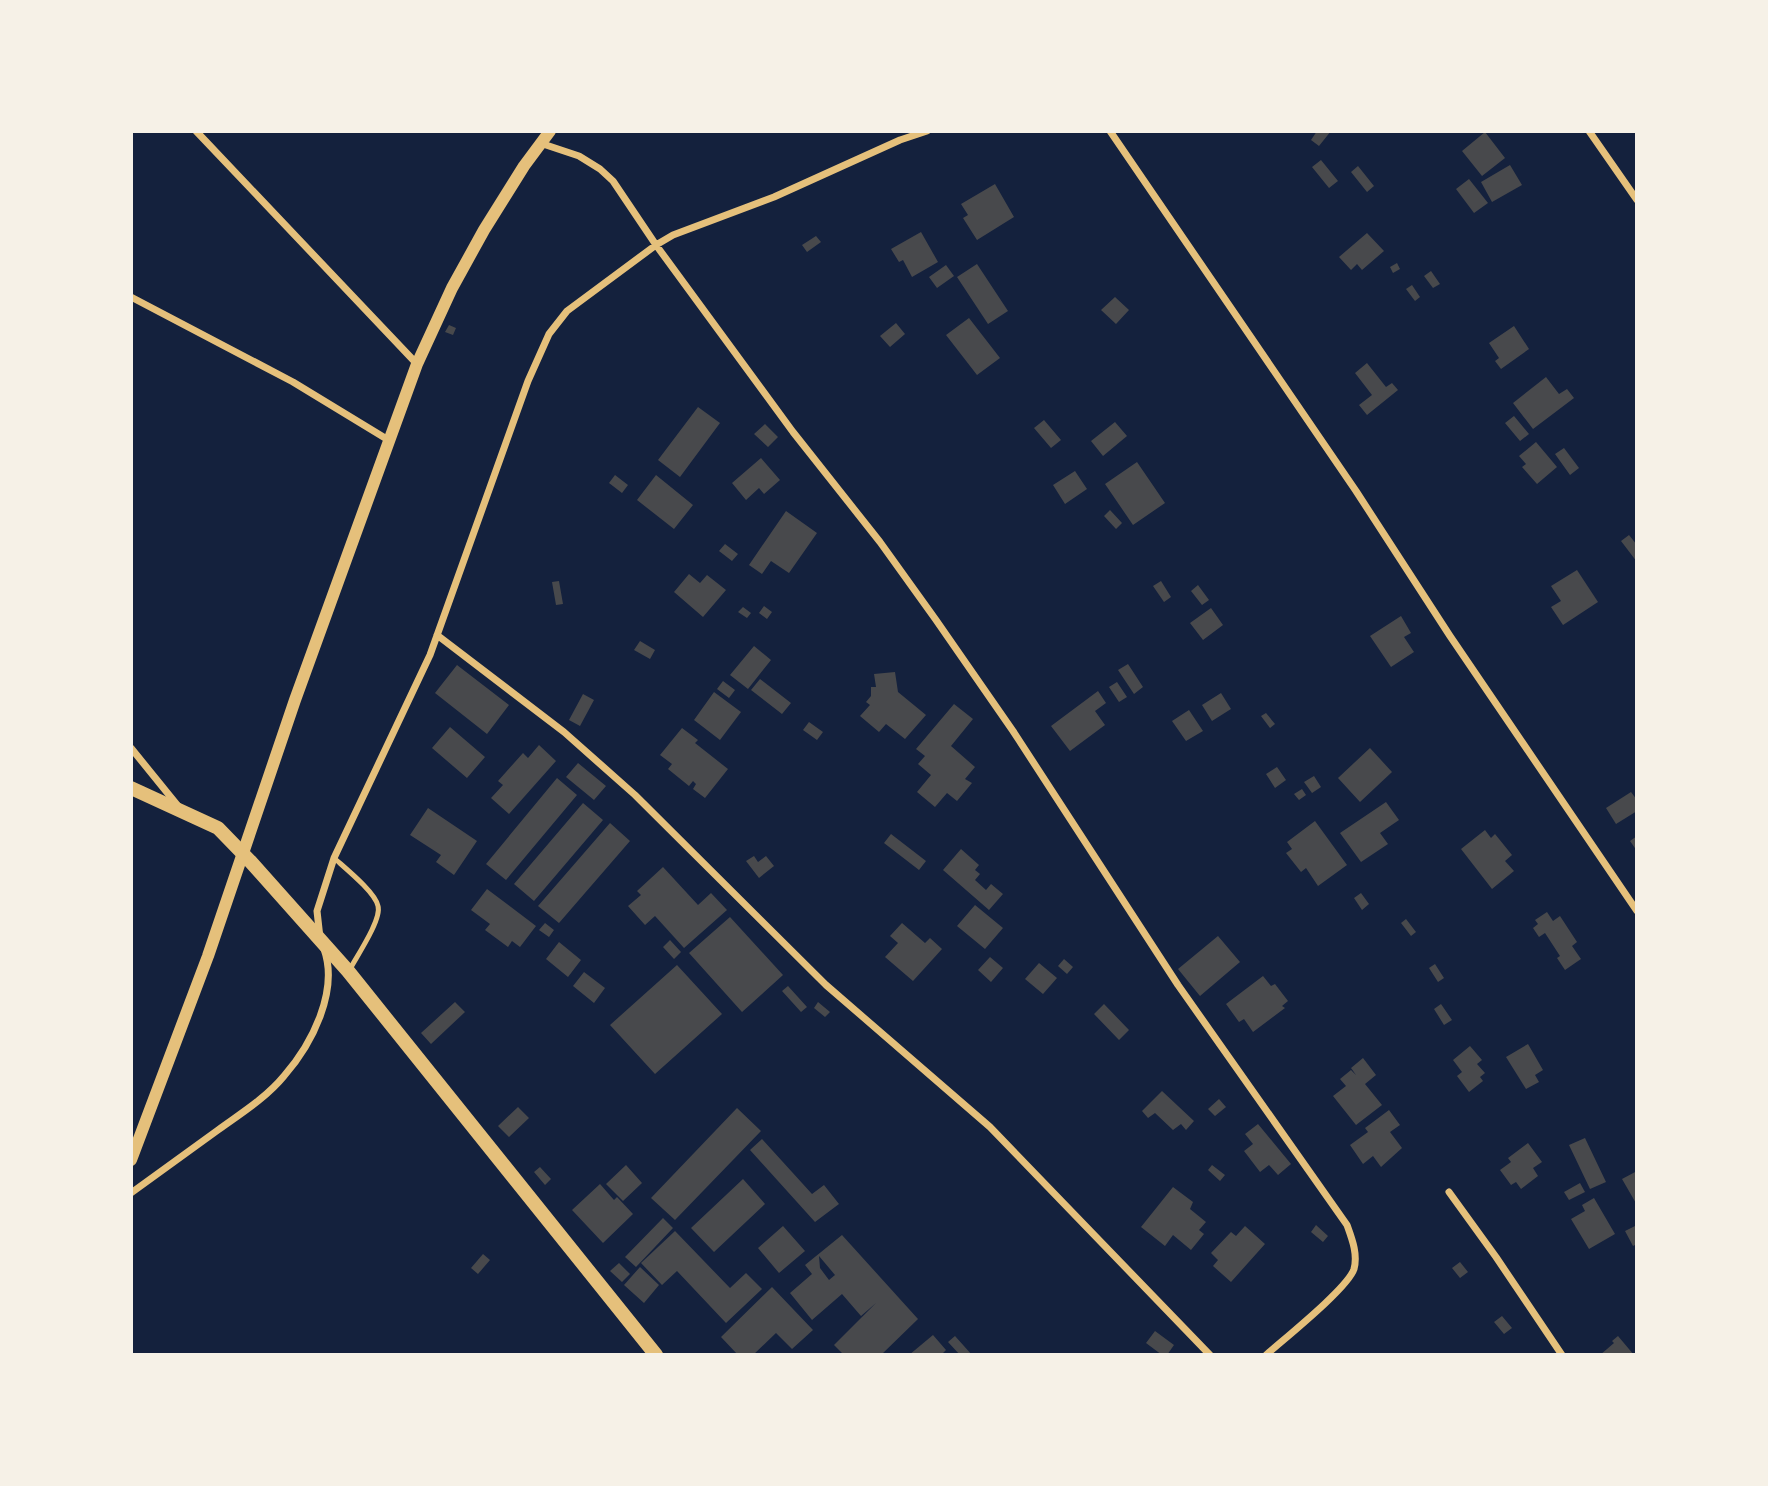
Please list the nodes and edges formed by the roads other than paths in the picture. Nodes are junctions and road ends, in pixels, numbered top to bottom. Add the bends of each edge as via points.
1 (196, 131) edge
2 (550, 131) edge
3 (927, 131) edge
4 (1110, 131) edge
5 (1589, 131) edge
6 (540, 143) junction
7 (1637, 200) edge
8 (656, 245) junction
9 (131, 298) edge
10 (417, 364) junction
11 (390, 441) junction
12 (438, 635) junction
13 (131, 748) edge
14 (131, 788) edge
15 (181, 809) junction
16 (242, 853) junction
17 (334, 858) junction
18 (1637, 911) edge
19 (320, 940) junction
20 (348, 971) junction
21 (131, 1160) edge
22 (1449, 1192) dead end
23 (131, 1193) edge
24 (656, 1355) edge
25 (1210, 1355) edge
26 (1266, 1355) edge
27 (1562, 1355) edge

1 - 10 street
2 - 6 street
3 - 8 street
4 - 18 street
5 - 7 street
6 - 8 street via 579,156 600,169
6 - 10 street via 452,288
8 - 12 street via 567,311 549,334
8 - 26 street via 936,620 1178,985 1347,1225 1354,1245 1353,1270
9 - 11 street via 293,382
10 - 11 street
11 - 16 street
12 - 17 street
12 - 25 street via 564,732 635,795 826,985 990,1127
13 - 15 street
14 - 15 main road
15 - 16 main road via 218,828
16 - 19 main road
16 - 21 street
17 - 19 street via 317,911
17 - 20 lane via 378,905 378,917
19 - 20 main road
19 - 23 street via 328,962 326,999 310,1038 284,1076 256,1102
20 - 24 main road
22 - 27 street

